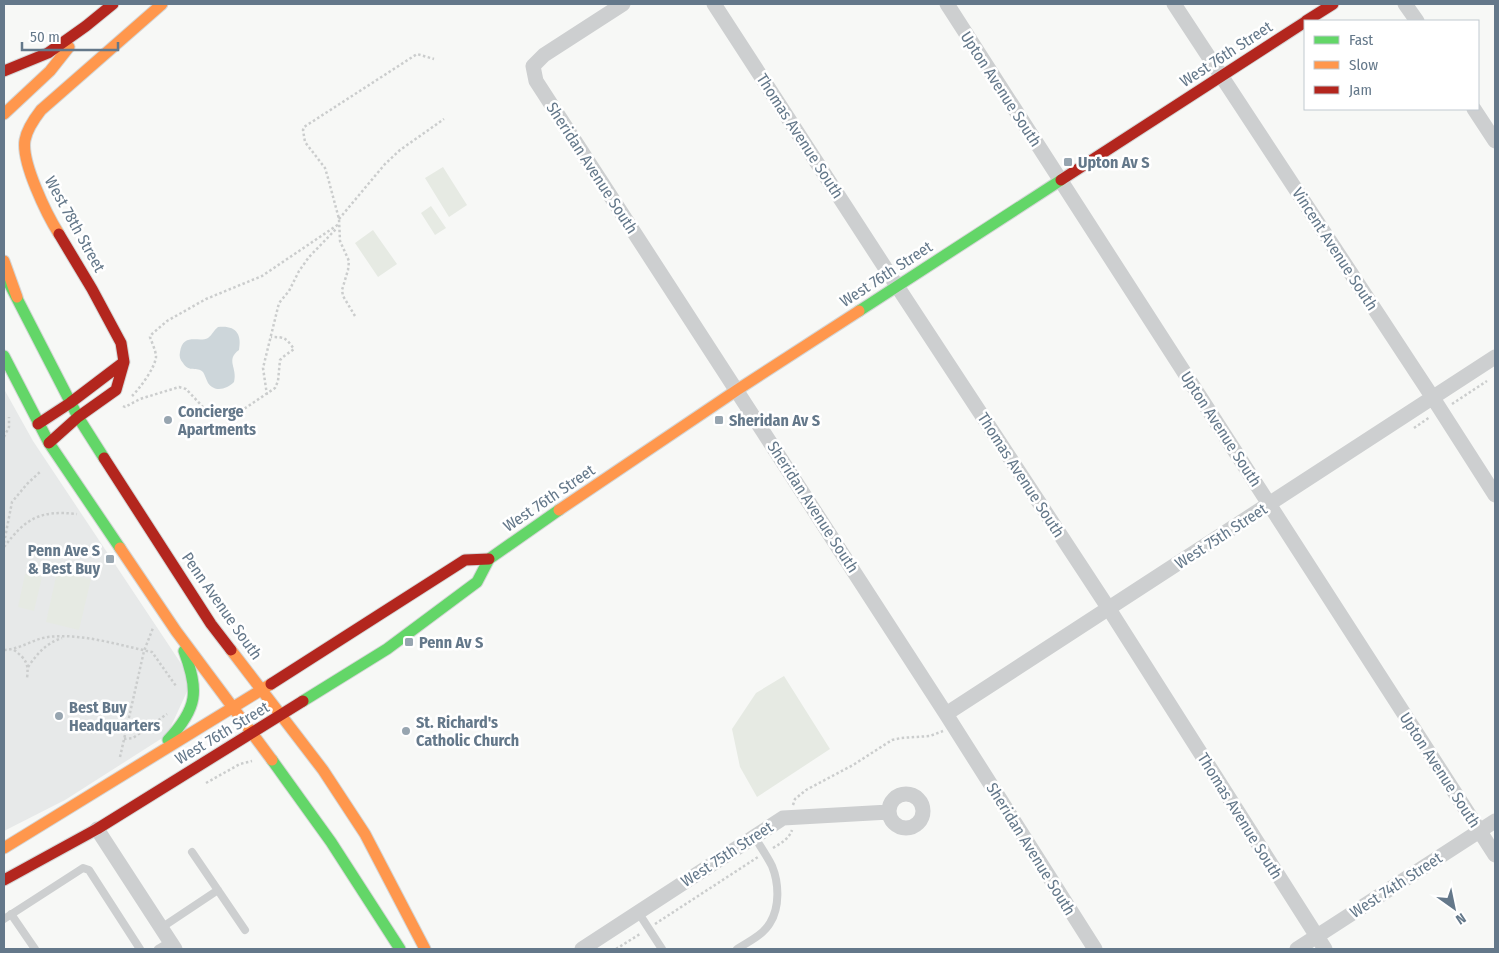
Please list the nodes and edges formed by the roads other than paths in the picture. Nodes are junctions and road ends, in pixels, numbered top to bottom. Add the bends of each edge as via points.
1 (113, 4) edge
2 (162, 4) edge
3 (624, 4) edge
4 (714, 4) edge
5 (946, 4) edge
6 (1174, 4) edge
7 (1333, 4) edge
8 (1405, 4) edge
9 (1309, 20) edge
10 (1416, 20) edge
11 (1304, 23) edge
12 (86, 26) junction
13 (4, 71) edge
14 (1222, 76) junction
15 (1475, 110) edge
16 (4, 114) edge
17 (1495, 141) edge
18 (1060, 180) junction
19 (4, 260) edge
20 (4, 273) edge
21 (897, 286) junction
22 (17, 297) junction
23 (4, 356) edge
24 (1495, 357) edge
25 (124, 362) junction
26 (737, 390) junction
27 (1433, 398) junction
28 (70, 403) junction
29 (78, 417) junction
30 (38, 424) junction
31 (49, 443) junction
32 (1495, 495) edge
33 (1269, 504) junction
34 (489, 559) junction
35 (1109, 609) junction
36 (176, 631) junction
37 (262, 689) junction
38 (234, 707) junction
39 (946, 714) junction
40 (282, 715) junction
41 (253, 733) junction
42 (150, 758) junction
43 (889, 812) dead end
44 (1495, 821) edge
45 (97, 829) junction
46 (1480, 831) junction
47 (754, 836) junction
48 (4, 848) edge
49 (192, 852) dead end
50 (1495, 855) edge
51 (4, 880) edge
52 (218, 890) junction
53 (638, 912) junction
54 (7, 916) edge
55 (161, 928) junction
56 (245, 930) dead end
57 (1321, 943) edge
58 (168, 947) edge
59 (35, 949) edge
60 (140, 949) edge
61 (400, 949) edge
62 (425, 949) edge
63 (582, 949) edge
64 (662, 949) edge
65 (737, 949) edge
66 (1095, 949) edge
67 (1297, 949) edge

1 - 12 main road
2 - 25 main road, West 78th Street via 41,110 25,139 24,151 31,176 55,228 121,343
3 - 26 street, Sheridan Avenue South via 544,55 533,66 536,81
4 - 21 street, Thomas Avenue South
5 - 18 street, Upton Avenue South
6 - 14 street, Vincent Avenue South
7 - 9 main road, West 76th Street
8 - 10 street
11 - 14 main road, West 76th Street
12 - 13 main road via 48,53
12 - 16 main road via 50,71
14 - 18 main road, West 76th Street
14 - 27 street, Vincent Avenue South
15 - 17 street
18 - 21 main road, West 76th Street
18 - 33 street, Upton Avenue South
19 - 22 main road
20 - 22 main road, Penn Avenue South
21 - 26 main road, West 76th Street
21 - 35 street, Thomas Avenue South
22 - 28 main road, Penn Avenue South
23 - 30 main road
24 - 27 street, West 75th Street
25 - 28 main road
25 - 29 main road, West 78th Street via 116,390
26 - 34 main road, West 76th Street
26 - 39 street, Sheridan Avenue South
27 - 32 street, Vincent Avenue South
27 - 33 street, West 75th Street
28 - 29 main road, Penn Avenue South
28 - 30 main road
29 - 31 main road, West 78th Street
29 - 37 main road, Penn Avenue South via 210,624
30 - 31 main road
31 - 36 main road
33 - 35 street, West 75th Street
33 - 46 street, Upton Avenue South
34 - 37 main road, West 76th Street via 465,560
34 - 40 main road, West 76th Street via 477,582 387,649
35 - 39 street, West 75th Street
35 - 57 street, Thomas Avenue South
36 - 38 main road
36 - 42 main road via 191,670 194,700 180,728
37 - 38 main road, West 76th Street
37 - 40 main road, Penn Avenue South
38 - 41 main road
38 - 42 main road, West 76th Street
39 - 66 street, Sheridan Avenue South
40 - 41 main road, West 76th Street
40 - 62 main road, Penn Avenue South via 365,834
41 - 45 main road, West 76th Street
41 - 61 main road via 331,842
42 - 48 main road, West 76th Street
43 - 47 street, West 75th Street via 783,818
44 - 46 street, West 74th Street
45 - 51 main road, West 76th Street
45 - 55 street
46 - 50 street, Upton Avenue South
46 - 57 street, West 74th Street
47 - 53 street, West 75th Street
47 - 65 lane via 772,867 776,908 771,922 755,938
49 - 52 lane
52 - 55 lane
52 - 56 lane
53 - 63 street, West 75th Street
53 - 64 lane
54 - 59 lane
54 - 60 lane via 84,868 89,870
55 - 58 street
57 - 67 street, West 74th Street

